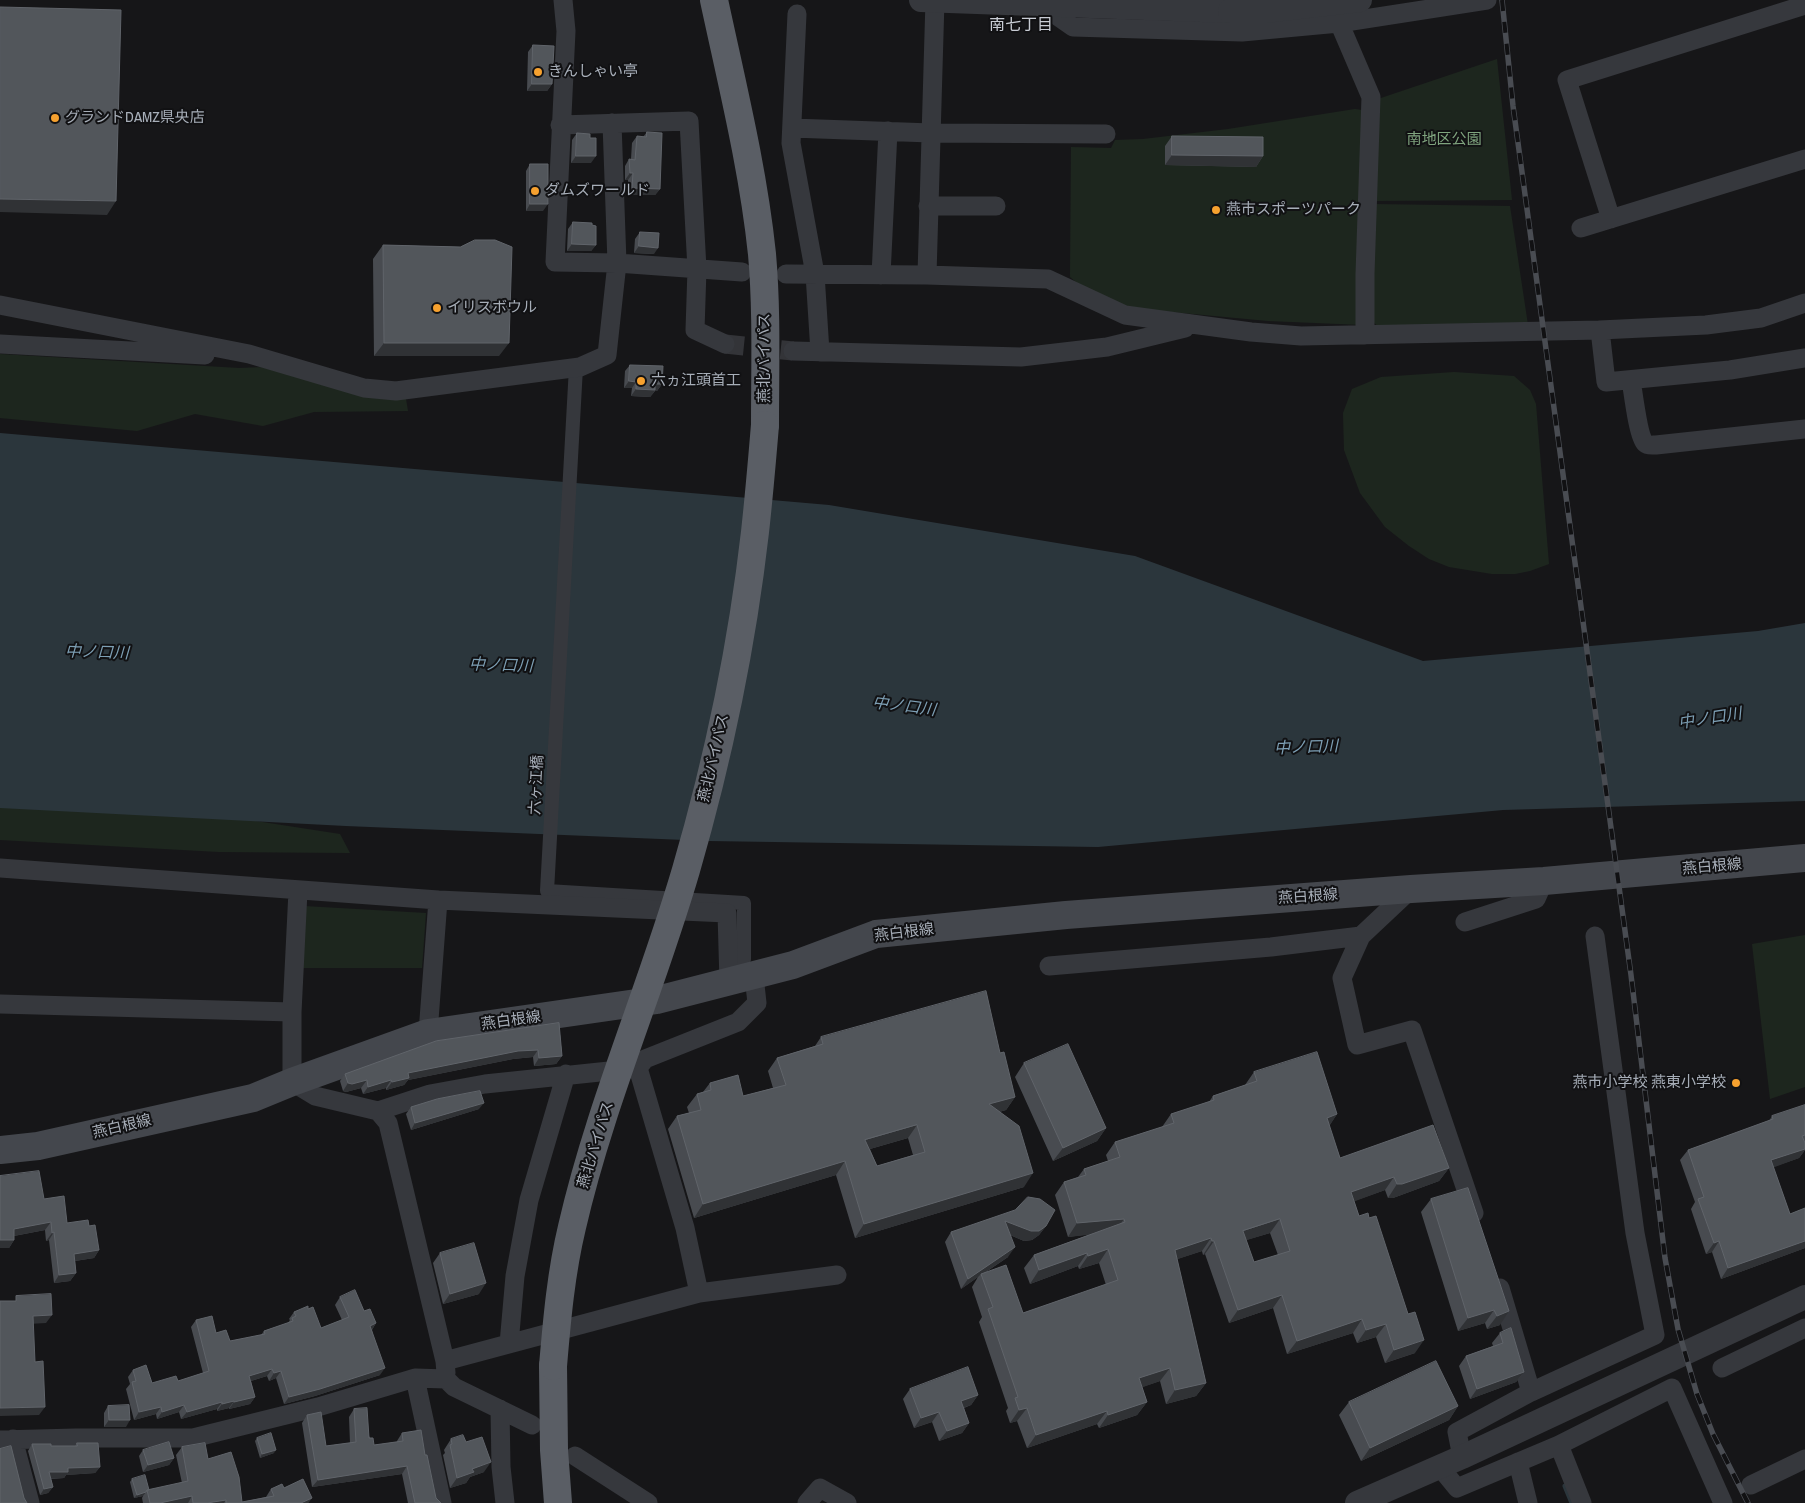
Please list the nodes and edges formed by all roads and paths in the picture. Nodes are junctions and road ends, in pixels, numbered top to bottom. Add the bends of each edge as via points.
1 (563, 0) edge
2 (714, 0) edge
3 (921, 0) edge
4 (935, 0) edge
5 (1330, 0) edge
6 (1360, 0) edge
7 (1487, 0) edge
8 (1044, 2) edge
9 (1805, 5) edge
10 (796, 14) dead end
11 (1339, 22) junction
12 (612, 123) junction
13 (560, 125) junction
14 (792, 128) junction
15 (888, 131) junction
16 (931, 133) junction
17 (1106, 134) dead end
18 (1805, 159) edge
19 (928, 206) junction
20 (996, 206) dead end
21 (1611, 219) junction
22 (1581, 228) dead end
23 (617, 263) junction
24 (697, 269) junction
25 (742, 272) dead end
26 (786, 274) dead end
27 (816, 274) junction
28 (881, 275) junction
29 (927, 275) junction
30 (1805, 303) edge
31 (0, 305) edge
32 (1196, 325) junction
33 (1600, 330) junction
34 (1366, 335) junction
35 (0, 344) edge
36 (725, 344) tunnel mouth
37 (793, 351) tunnel mouth
38 (820, 352) junction
39 (263, 358) junction
40 (1805, 358) edge
41 (576, 366) junction
42 (1631, 380) junction
43 (1805, 429) edge
44 (1805, 858) edge
45 (0, 868) edge
46 (1544, 881) junction
47 (1411, 889) junction
48 (298, 891) junction
49 (438, 900) junction
50 (1465, 922) dead end
51 (1361, 936) junction
52 (1595, 936) dead end
53 (1049, 966) dead end
54 (737, 973) junction
55 (0, 1004) edge
56 (292, 1012) junction
57 (428, 1033) junction
58 (638, 1068) junction
59 (566, 1074) junction
60 (292, 1082) junction
61 (378, 1111) junction
62 (38, 1146) junction
63 (0, 1150) edge
64 (0, 1164) edge
65 (1478, 1225) edge
66 (1494, 1272) edge
67 (837, 1275) dead end
68 (699, 1293) junction
69 (1805, 1297) edge
70 (1805, 1328) edge
71 (509, 1344) junction
72 (1722, 1368) dead end
73 (446, 1370) junction
74 (415, 1378) junction
75 (1532, 1392) junction
76 (500, 1409) junction
77 (532, 1425) dead end
78 (6, 1440) edge
79 (1559, 1445) junction
80 (575, 1456) dead end
81 (1462, 1457) junction
82 (1805, 1459) edge
83 (1518, 1462) junction
84 (1439, 1466) junction
85 (1751, 1485) dead end
86 (1456, 1495) edge
87 (1725, 1499) edge
88 (30, 1503) edge
89 (442, 1503) edge
90 (505, 1503) edge
91 (558, 1503) edge
92 (648, 1503) edge
93 (807, 1503) edge
94 (847, 1503) edge
95 (1357, 1503) edge
96 (1528, 1503) edge
97 (1582, 1503) edge

1 - 13 street via 566,31
2 - 91 highway, 燕北バイパス, bridge via 745,140 760,238 766,325 765,425 755,531 722,729 686,870 594,1143 572,1227 559,1295 553,1366
3 - 4 street
4 - 8 street
4 - 16 street
5 - 11 street
6 - 8 street, bridge via 1265,11
7 - 11 street
8 - 11 street via 1073,27 1242,32
9 - 21 street via 1567,80
10 - 14 street
11 - 34 street via 1371,97
12 - 13 street
12 - 23 street
12 - 24 street via 689,121
13 - 23 street via 555,262
14 - 15 street
14 - 27 street via 791,142
15 - 16 street
15 - 28 street
16 - 17 street
16 - 19 street
18 - 21 street
19 - 20 street
19 - 29 street
21 - 22 street
23 - 24 street
23 - 41 street via 607,355
24 - 25 street
24 - 36 street via 694,330
26 - 27 street
27 - 28 street
27 - 38 street
28 - 29 street
29 - 32 street via 1048,279 1125,315
30 - 33 street via 1761,318 1734,323
31 - 39 street
32 - 34 street via 1301,336
32 - 38 street via 1107,347 1021,357
33 - 34 street
33 - 42 street via 1606,382
35 - 39 street
37 - 38 street
39 - 41 street via 364,388 396,391
40 - 42 street
41 - 54 street, 六ヶ江橋 via 548,891 744,903 744,959
42 - 43 street via 1640,433 1647,444
44 - 46 main road, 燕白根線
45 - 48 street
46 - 47 main road, 燕白根線
46 - 50 street via 1536,899
47 - 51 street
47 - 54 main road, 燕白根線 via 876,934 793,965
48 - 49 street
48 - 56 street
49 - 54 street via 727,913
49 - 57 street
51 - 53 street
51 - 65 street via 1342,978 1357,1045 1412,1030
52 - 75 street via 1635,1233 1655,1335
54 - 57 main road, 燕白根線 via 657,1000
54 - 58 street via 757,1004 738,1022 645,1059
55 - 56 street
56 - 60 street
57 - 60 main road, 燕白根線
58 - 59 street
58 - 68 street via 685,1228
59 - 61 street via 430,1094
59 - 71 street via 529,1200 515,1276
60 - 61 street via 315,1096
60 - 62 main road, 燕白根線 via 253,1098
61 - 73 street via 388,1123
62 - 63 main road, 燕白根線
62 - 64 street
66 - 75 street
67 - 68 street
68 - 71 street
69 - 81 street
70 - 72 street
71 - 73 street
73 - 74 street
73 - 76 street via 454,1386
74 - 78 street via 318,1407 193,1438
74 - 89 street
75 - 81 street via 1457,1432
76 - 77 street
76 - 90 street
78 - 88 street
79 - 83 street
79 - 87 street via 1672,1388
79 - 97 street
80 - 92 street
81 - 84 street
82 - 85 street
83 - 86 street
83 - 96 street
84 - 86 street
84 - 95 street
93 - 94 street via 820,1488

